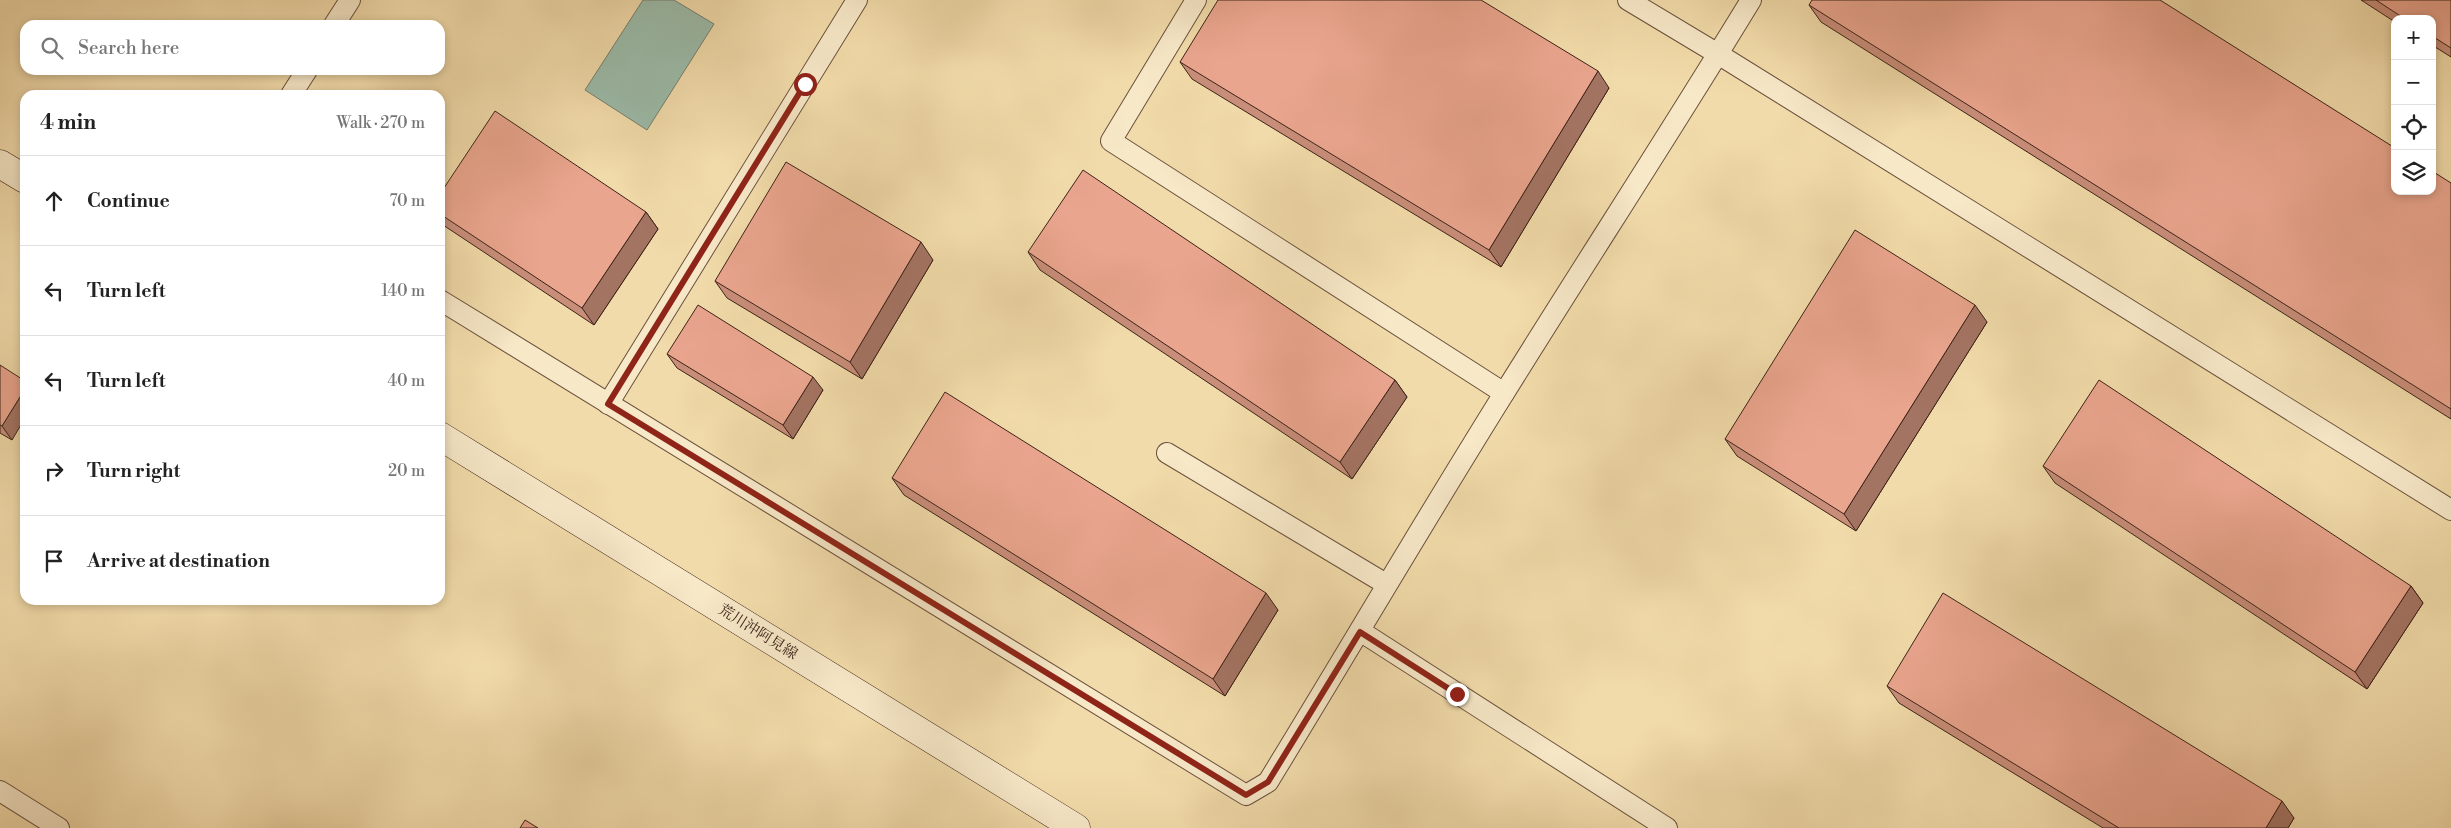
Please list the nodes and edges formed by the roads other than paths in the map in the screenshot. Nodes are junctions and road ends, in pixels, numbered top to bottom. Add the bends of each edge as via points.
1 (350, 0) edge
2 (857, 0) edge
3 (1196, 0) edge
4 (1628, 0) edge
5 (1752, 0) edge
6 (337, 20) edge
7 (1718, 54) junction
8 (304, 75) edge
9 (294, 90) edge
10 (0, 164) edge
11 (20, 176) edge
12 (445, 303) edge
13 (1504, 393) junction
14 (608, 404) junction
15 (445, 439) edge
16 (1167, 453) dead end
17 (2451, 510) edge
18 (1386, 584) junction
19 (1360, 632) junction
20 (0, 791) edge
21 (59, 828) edge
22 (1076, 828) edge
23 (1667, 828) edge

1 - 6 lane
2 - 14 lane
3 - 13 lane via 1112,142
4 - 7 lane
5 - 7 lane
7 - 13 lane
7 - 17 lane
8 - 9 lane
10 - 11 main road
12 - 14 lane
13 - 18 lane
14 - 19 lane via 1246,795 1268,782
15 - 22 main road, 荒川沖阿見線
16 - 18 lane
18 - 19 lane
19 - 23 lane
20 - 21 lane

